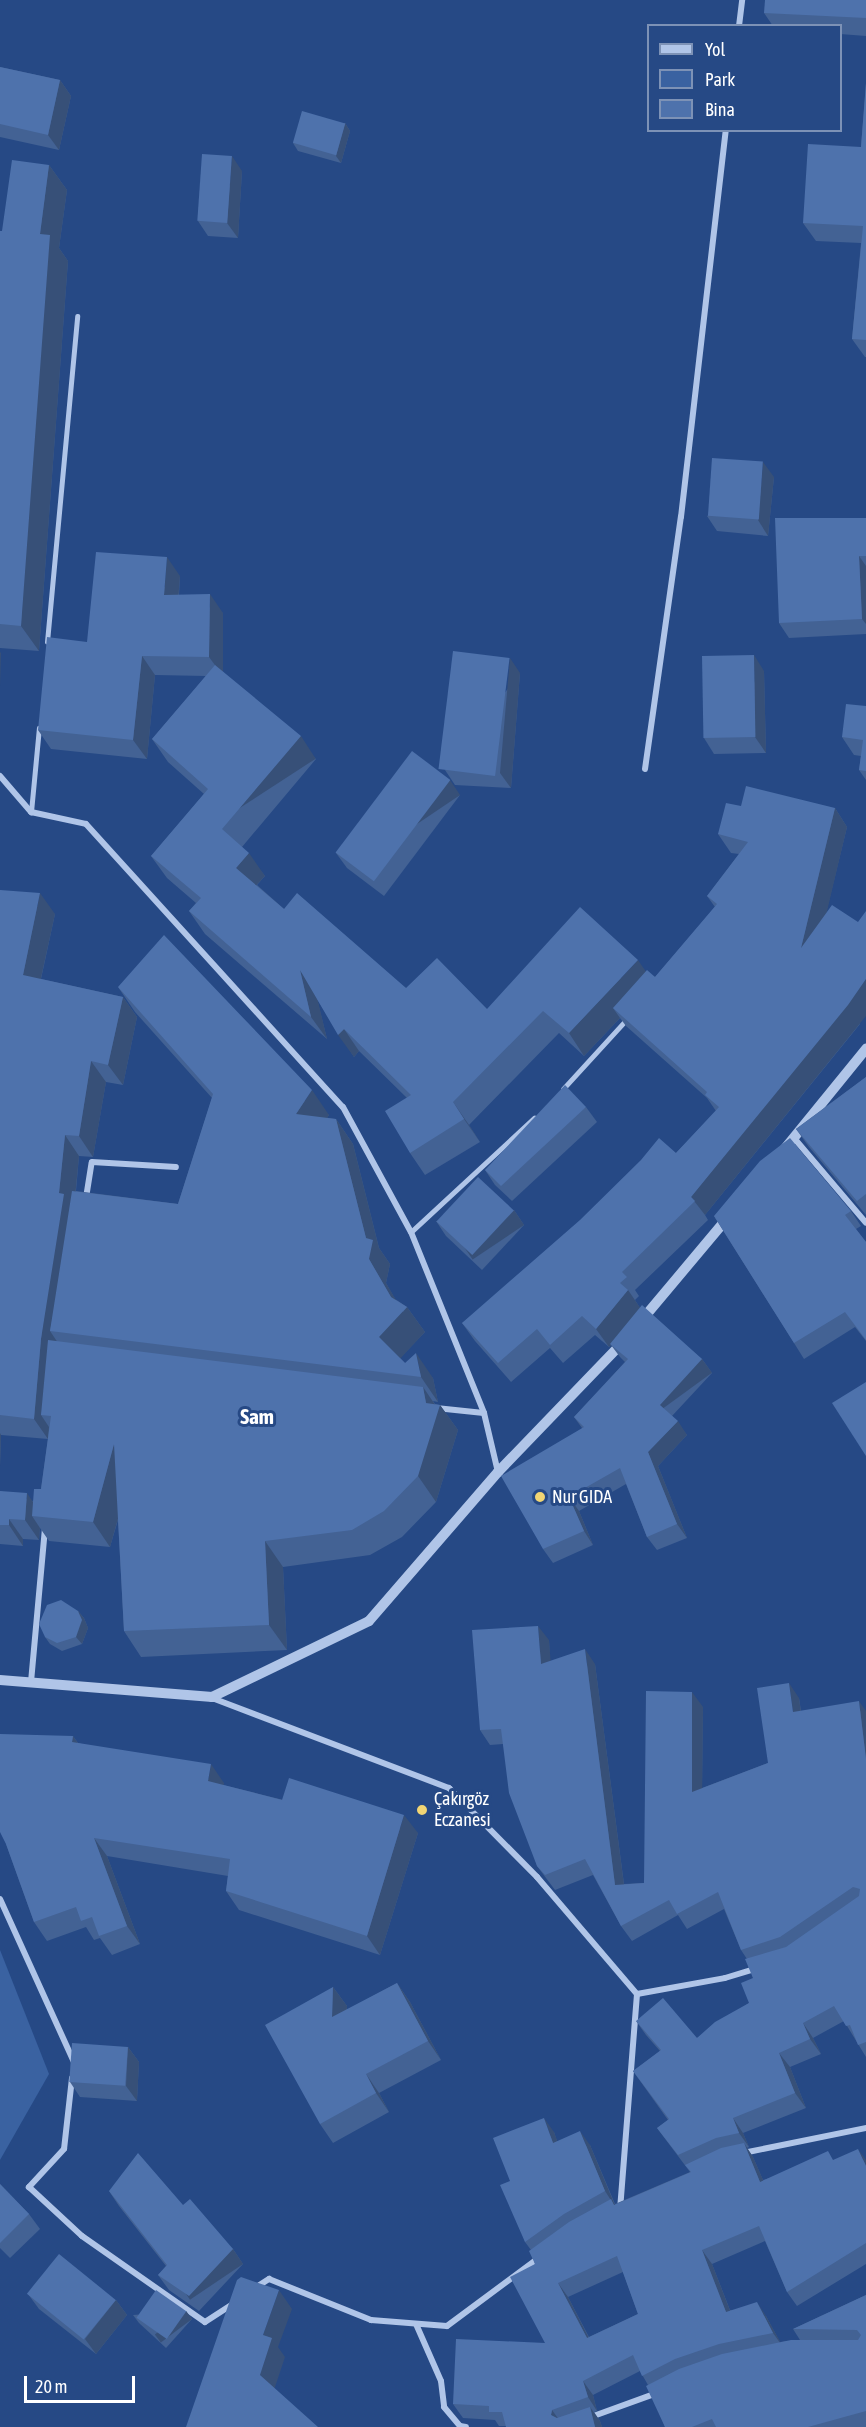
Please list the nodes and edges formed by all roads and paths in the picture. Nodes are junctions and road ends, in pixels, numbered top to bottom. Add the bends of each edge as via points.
1 (742, 0) edge
2 (739, 24) edge
3 (726, 132) edge
4 (77, 316) dead end
5 (46, 647) edge
6 (40, 718) edge
7 (645, 769) dead end
8 (0, 776) edge
9 (31, 812) junction
10 (629, 1016) edge
11 (866, 1049) edge
12 (554, 1099) edge
13 (538, 1115) edge
14 (794, 1138) junction
15 (771, 1165) edge
16 (176, 1167) dead end
17 (85, 1209) edge
18 (734, 1210) edge
19 (866, 1223) edge
20 (411, 1232) junction
21 (425, 1406) edge
22 (484, 1413) junction
23 (498, 1472) junction
24 (47, 1515) edge
25 (0, 1680) edge
26 (31, 1682) junction
27 (212, 1697) junction
28 (0, 1899) edge
29 (771, 1964) edge
30 (638, 1994) junction
31 (866, 2128) edge
32 (729, 2157) edge
33 (630, 2203) edge
34 (620, 2208) junction
35 (611, 2212) edge
36 (549, 2250) edge
37 (251, 2291) edge
38 (242, 2297) edge
39 (416, 2324) junction
40 (669, 2388) edge
41 (579, 2421) edge
42 (466, 2427) edge

1 - 2 street
3 - 7 street via 681,517
4 - 5 lane
6 - 9 lane
8 - 9 street
9 - 20 street via 86,825 319,1080 343,1107
10 - 12 lane
11 - 14 street
13 - 20 lane
14 - 15 street
14 - 19 street
16 - 17 street via 92,1162
18 - 23 street via 614,1353
20 - 22 street
21 - 22 street
22 - 23 street
23 - 27 street via 369,1621
24 - 26 street
25 - 26 street
26 - 27 street
27 - 30 street via 449,1788 537,1877
28 - 38 street via 74,2060 64,2149 29,2187 82,2236 205,2322
29 - 30 street via 726,1978
30 - 34 street
31 - 32 street
33 - 34 street
34 - 35 street
36 - 39 street via 447,2326
37 - 39 street via 269,2279 371,2320
39 - 42 street via 441,2380 444,2407 460,2426
40 - 41 street via 641,2402

